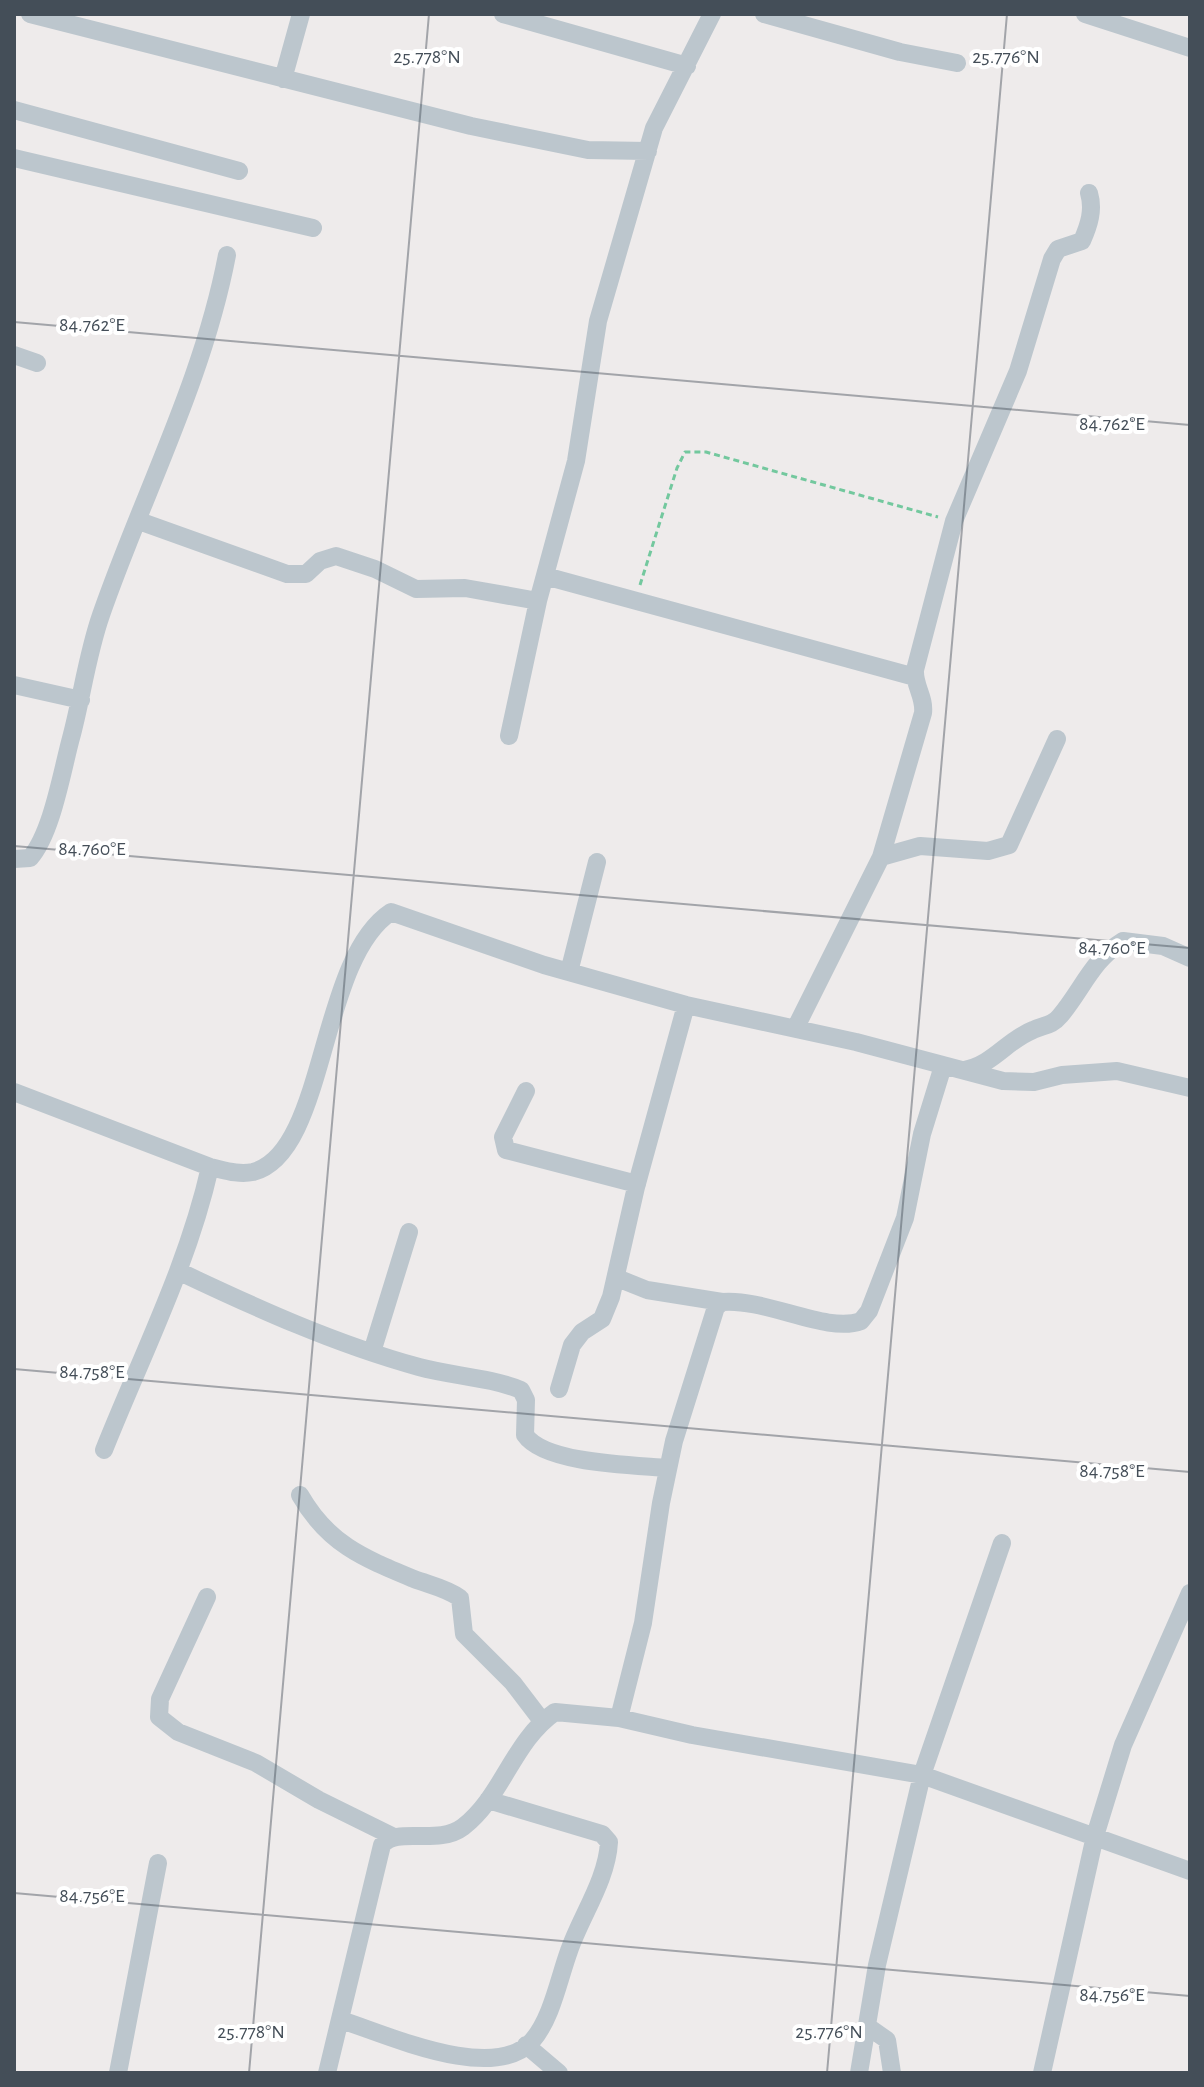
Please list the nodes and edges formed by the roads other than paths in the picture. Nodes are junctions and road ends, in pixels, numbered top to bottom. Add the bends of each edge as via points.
1 (30, 14) edge
2 (301, 14) edge
3 (503, 14) edge
4 (712, 14) edge
5 (764, 14) edge
6 (1085, 14) edge
7 (1190, 48) edge
8 (957, 63) dead end
9 (687, 66) junction
10 (283, 79) junction
11 (14, 110) edge
12 (648, 151) junction
13 (14, 158) edge
14 (239, 171) dead end
15 (1089, 193) dead end
16 (313, 228) dead end
17 (227, 255) dead end
18 (14, 355) edge
19 (37, 363) dead end
20 (139, 521) junction
21 (545, 576) junction
22 (538, 601) junction
23 (915, 677) junction
24 (14, 685) edge
25 (81, 700) junction
26 (509, 736) dead end
27 (1057, 739) dead end
28 (881, 857) junction
29 (14, 859) edge
30 (597, 862) dead end
31 (1190, 958) edge
32 (569, 972) junction
33 (686, 1005) junction
34 (796, 1027) junction
35 (952, 1068) junction
36 (1190, 1088) edge
37 (526, 1091) dead end
38 (14, 1092) edge
39 (210, 1167) junction
40 (637, 1184) junction
41 (409, 1232) dead end
42 (178, 1271) junction
43 (617, 1278) junction
44 (722, 1302) junction
45 (372, 1352) junction
46 (559, 1389) dead end
47 (104, 1450) dead end
48 (668, 1468) junction
49 (300, 1495) dead end
50 (1002, 1543) dead end
51 (1190, 1593) edge
52 (207, 1597) dead end
53 (619, 1718) junction
54 (542, 1721) junction
55 (922, 1775) junction
56 (488, 1800) junction
57 (1095, 1836) junction
58 (394, 1837) junction
59 (158, 1863) dead end
60 (1190, 1871) edge
61 (341, 2020) junction
62 (867, 2026) junction
63 (526, 2045) junction
64 (118, 2073) edge
65 (327, 2073) edge
66 (559, 2073) edge
67 (859, 2073) edge
68 (892, 2073) edge
69 (1042, 2073) edge

1 - 10 street
2 - 10 street
3 - 9 street
4 - 9 street
5 - 8 street
6 - 7 street
9 - 12 street via 654,128
10 - 12 street via 564,146
11 - 14 street
12 - 21 street via 598,321 576,461
13 - 16 street
15 - 23 street via 1092,205 1085,234 1082,241 1058,249 1052,259 1018,371 954,521
17 - 20 street via 210,334
18 - 19 street
20 - 22 street via 287,574 306,574 336,556 416,589 465,588
20 - 25 street via 94,637
21 - 22 street
21 - 23 street
22 - 26 street
23 - 28 street via 923,713
24 - 25 street
25 - 29 street via 41,837 30,858
27 - 28 street via 1009,845 988,851 920,846
28 - 34 street
30 - 32 street
31 - 35 street via 1163,946 1123,941 1098,960 1048,1026 1032,1030 982,1065
32 - 33 street
32 - 39 street via 391,912 374,927 354,959 337,997 312,1090 282,1151 255,1171 239,1174
33 - 34 street
33 - 40 street
34 - 35 street
35 - 36 street via 1020,1083 1117,1071
35 - 44 street via 922,1134 905,1218 861,1321 837,1325 780,1308
37 - 40 street via 502,1147
38 - 39 street
39 - 42 street
40 - 43 street
41 - 45 street
42 - 45 street via 278,1318
42 - 47 street
43 - 44 street via 647,1290
43 - 46 street via 602,1319 572,1345
44 - 48 street via 708,1329
45 - 48 street via 521,1390 526,1400 525,1435 537,1446 605,1463
48 - 53 street via 643,1623
49 - 54 street via 333,1539 362,1557 460,1598 464,1634
50 - 55 street
51 - 57 street via 1123,1745
52 - 58 street via 160,1699 159,1717 178,1732 256,1763
53 - 54 street via 555,1712
53 - 55 street
54 - 56 street via 528,1734
55 - 57 street
55 - 62 street
56 - 58 street via 462,1828 445,1836
56 - 63 street via 602,1834 609,1842 542,2023
57 - 60 street
57 - 69 street
58 - 61 street via 382,1845
59 - 64 street
61 - 63 street via 462,2057 503,2056
61 - 65 street
62 - 67 street
62 - 68 street via 887,2040
63 - 66 street

